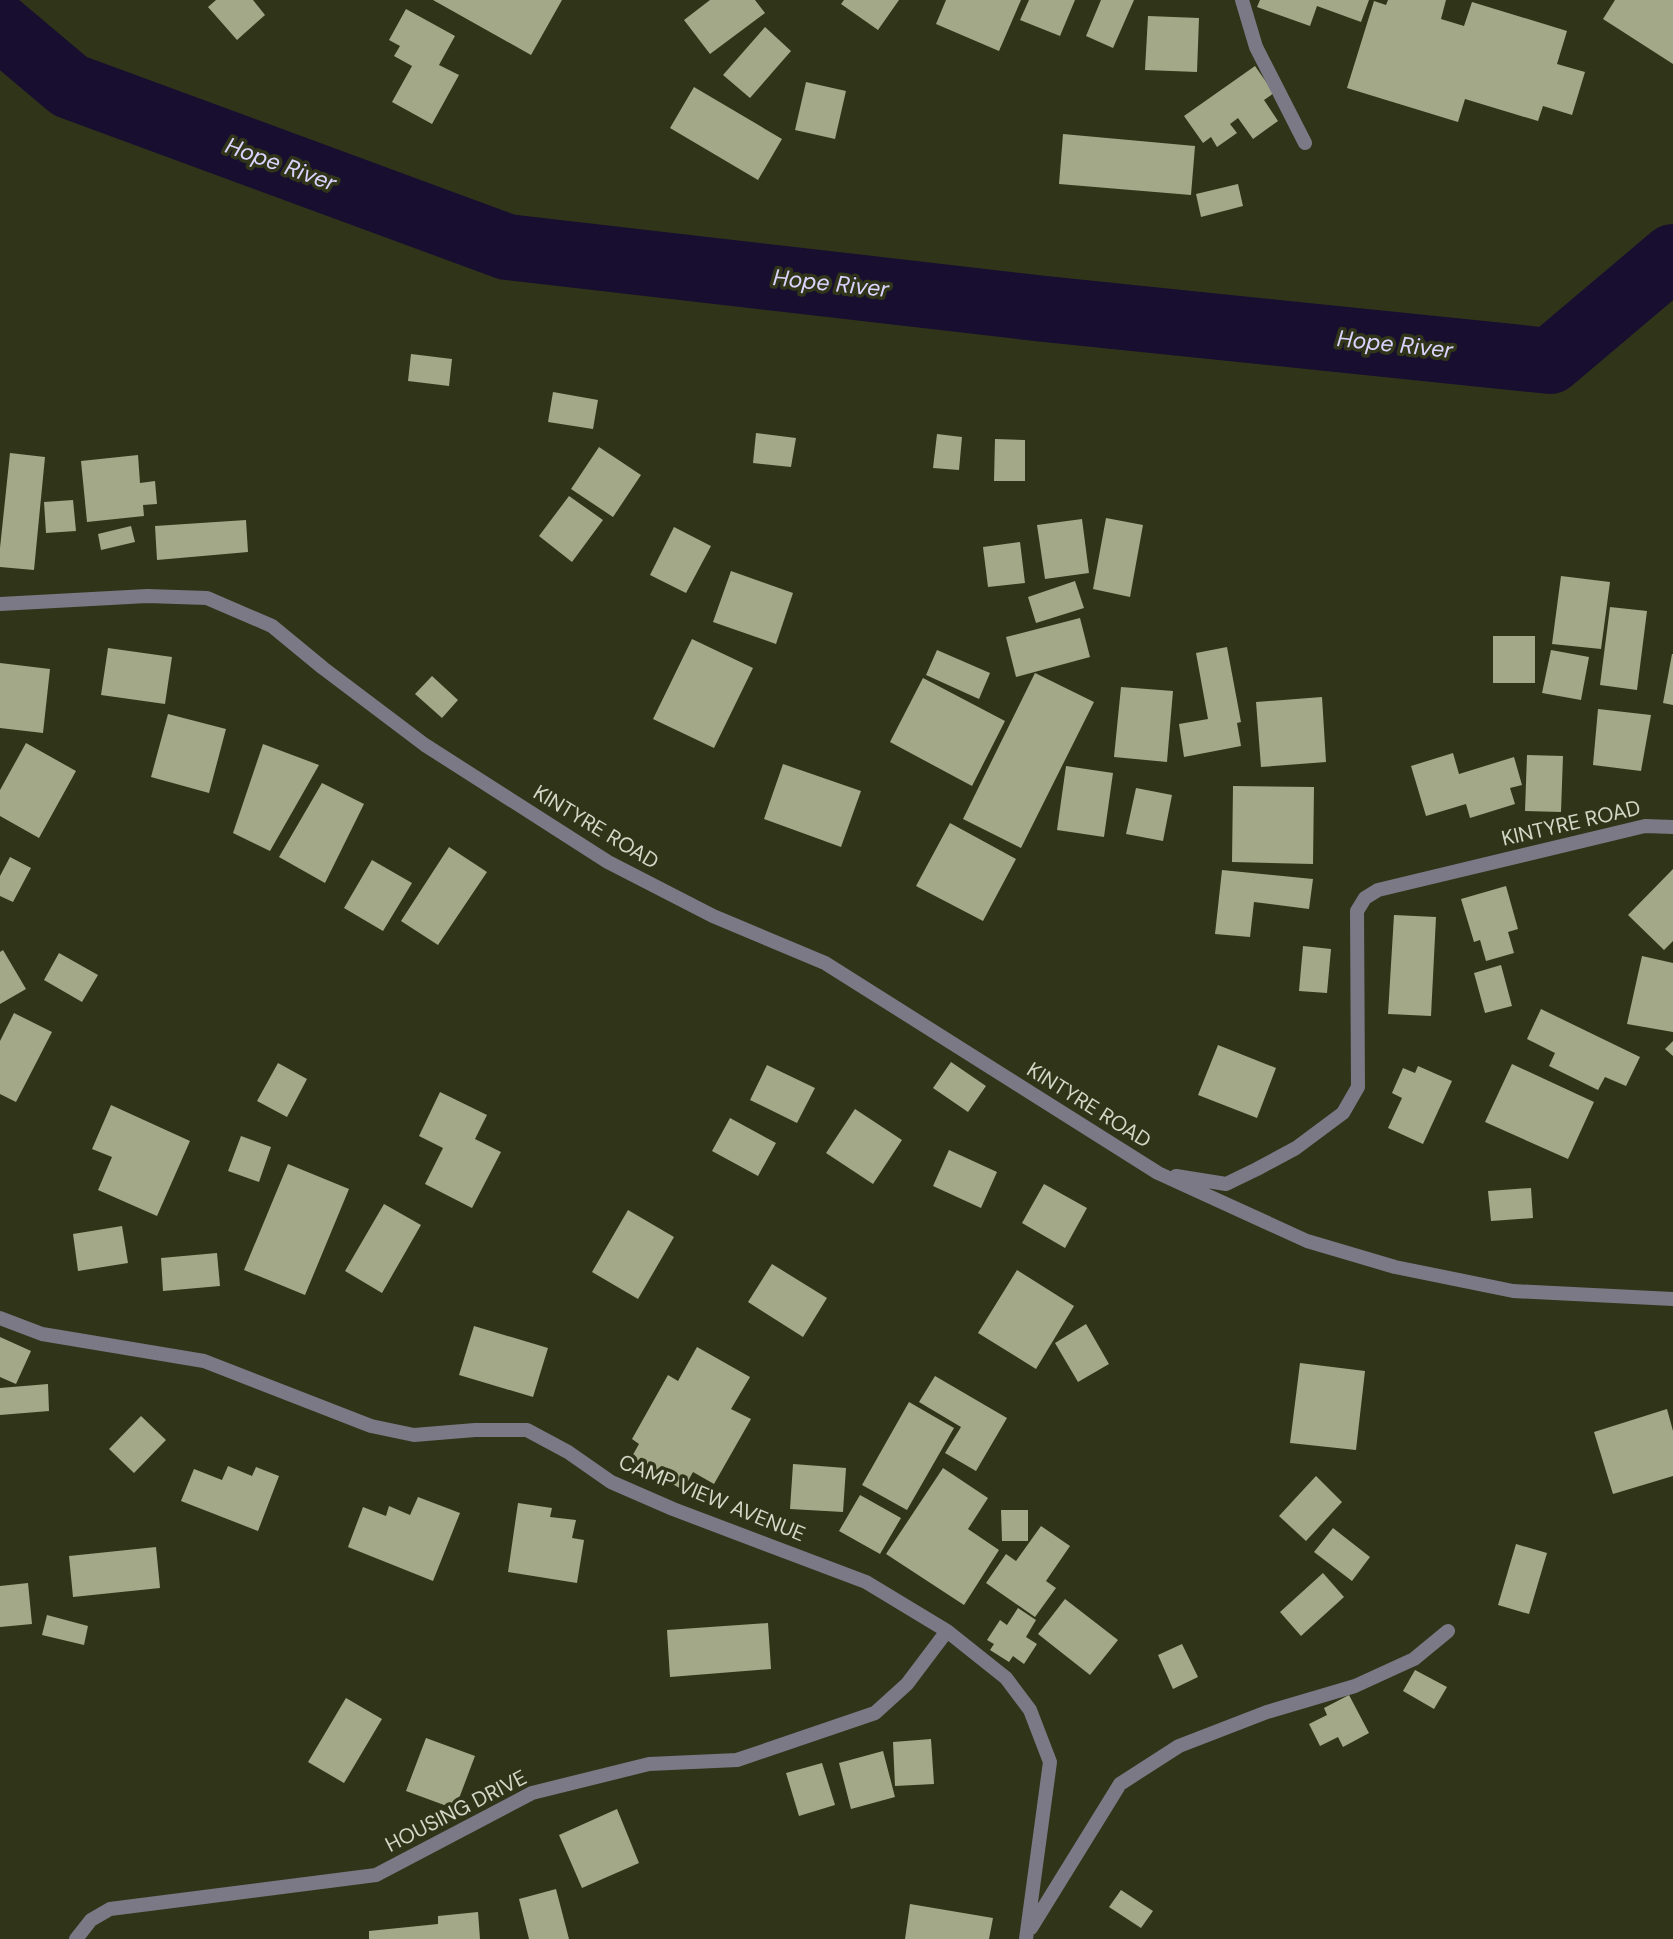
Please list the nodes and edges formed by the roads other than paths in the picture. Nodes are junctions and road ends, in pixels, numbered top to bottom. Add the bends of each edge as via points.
1 (1242, 0) edge
2 (1305, 144) dead end
3 (0, 604) edge
4 (1673, 827) edge
5 (1158, 1173) junction
6 (1673, 1299) edge
7 (0, 1318) edge
8 (947, 1631) junction
9 (1448, 1631) dead end
10 (1027, 1936) edge
11 (76, 1939) edge

1 - 2 street via 1256,47
3 - 5 street, KINTYRE ROAD via 147,596 207,598 272,626 425,745 608,862 713,916 825,963
4 - 5 street, KINTYRE ROAD via 1645,826 1378,890 1365,898 1357,911 1359,1087 1343,1113 1296,1148 1226,1184
5 - 6 street, KINTYRE ROAD via 1307,1241 1395,1267 1513,1291
7 - 8 street, CAMP VIEW AVENUE via 42,1334 204,1361 371,1426 414,1435 527,1430 611,1482 866,1582
8 - 10 street, CAMP VIEW AVENUE via 1006,1678 1030,1710 1050,1762
8 - 11 street, HOUSING DRIVE via 907,1684 875,1713 737,1760 649,1764 532,1793 376,1875 110,1909 91,1920
9 - 10 street via 1414,1659 1354,1686 1267,1712 1179,1746 1120,1784

